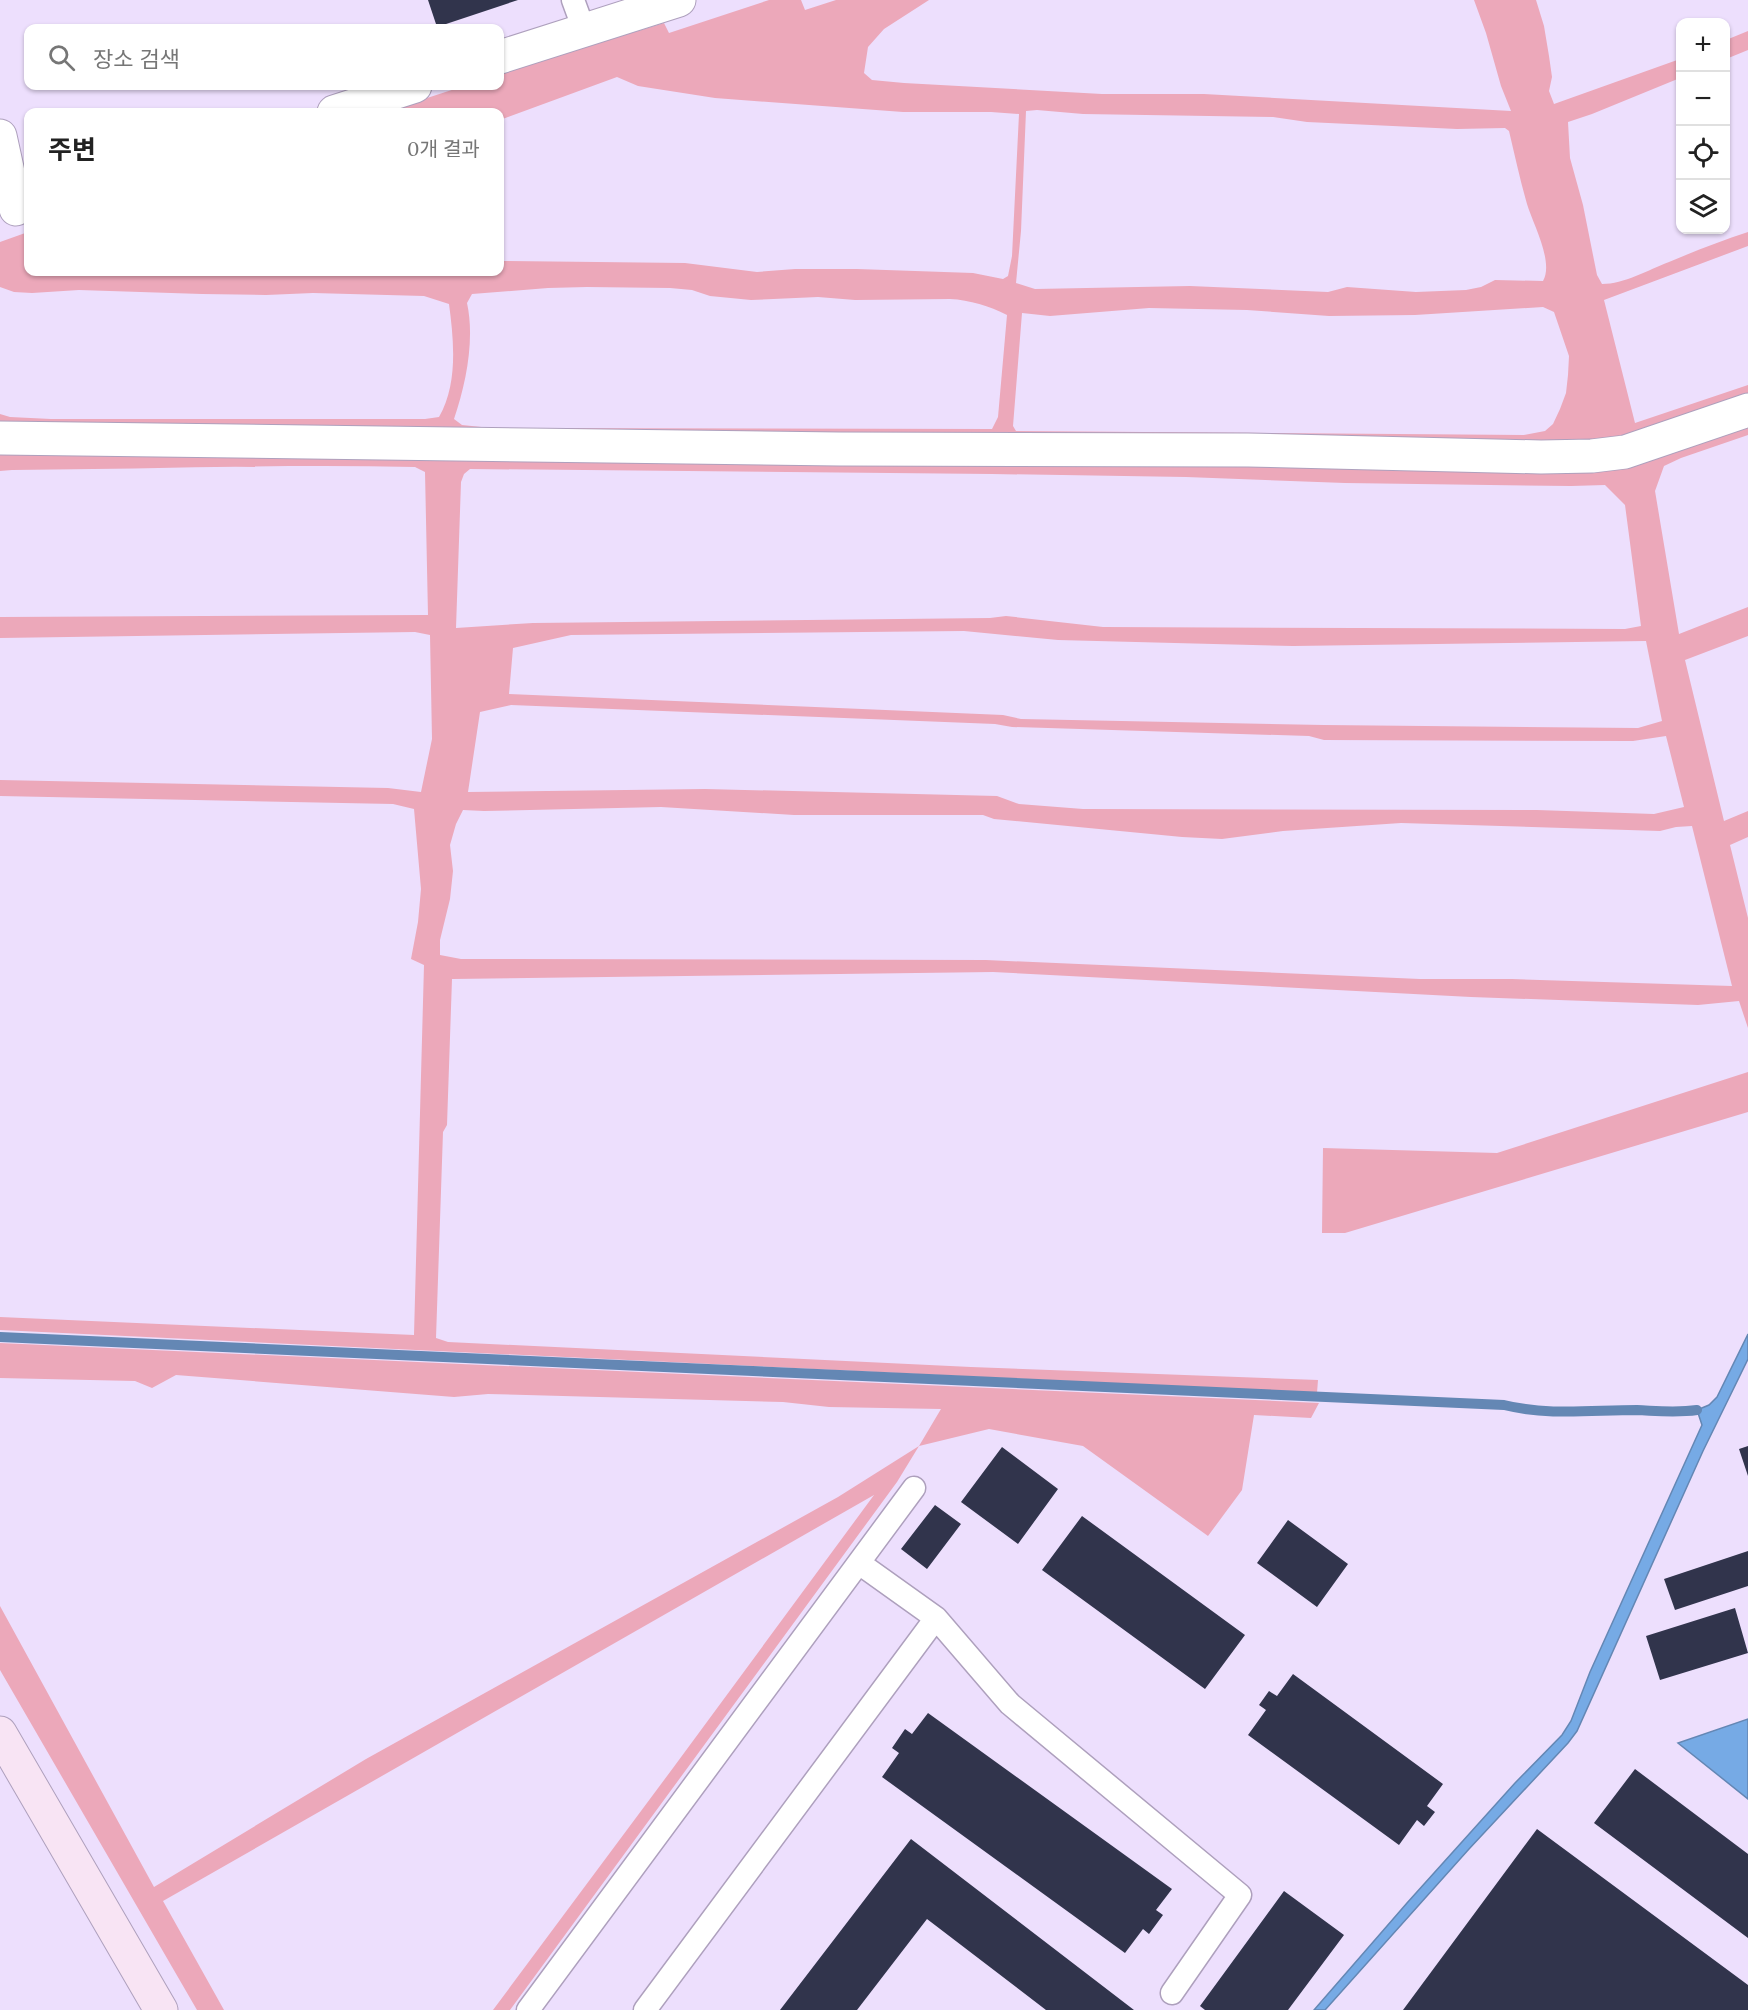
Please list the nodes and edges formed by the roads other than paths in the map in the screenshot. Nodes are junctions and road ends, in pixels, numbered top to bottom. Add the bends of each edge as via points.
1 (573, 0) edge
2 (679, 0) edge
3 (584, 30) junction
4 (504, 56) edge
5 (403, 90) edge
6 (346, 108) edge
7 (0, 136) edge
8 (15, 210) edge
9 (1748, 410) edge
10 (0, 438) edge
11 (914, 1488) dead end
12 (859, 1563) junction
13 (936, 1618) junction
14 (0, 1733) edge
15 (1172, 1993) dead end
16 (161, 2010) edge
17 (528, 2010) edge
18 (645, 2010) edge

1 - 3 lane
2 - 3 street
3 - 4 street
5 - 6 street
7 - 8 street
9 - 10 street via 1624,452 1541,457 1248,450
11 - 12 lane
12 - 13 lane
12 - 17 lane
13 - 15 lane via 1010,1704 1240,1894
13 - 18 lane
14 - 16 main road

